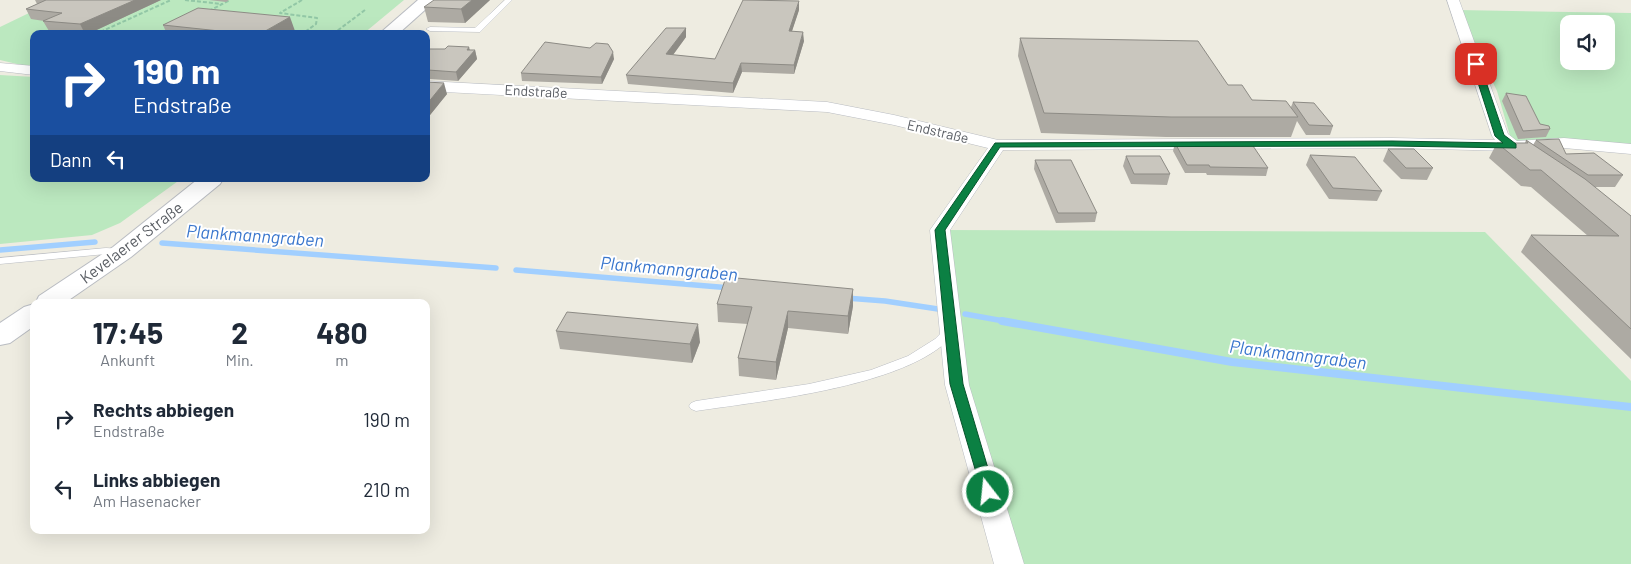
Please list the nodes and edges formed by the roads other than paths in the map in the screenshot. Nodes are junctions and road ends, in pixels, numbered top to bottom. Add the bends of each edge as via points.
1 (428, 0) edge
2 (509, 0) edge
3 (1453, 0) edge
4 (430, 29) dead end
5 (392, 30) edge
6 (0, 67) edge
7 (30, 71) edge
8 (430, 86) edge
9 (998, 145) junction
10 (1513, 146) junction
11 (1631, 149) edge
12 (1527, 156) edge
13 (208, 182) edge
14 (122, 252) junction
15 (0, 261) edge
16 (53, 299) edge
17 (30, 316) edge
18 (952, 330) junction
19 (0, 336) edge
20 (696, 406) dead end
21 (1009, 564) edge

1 - 5 street
2 - 4 lane via 477,30
3 - 10 street via 1500,136
6 - 7 street
8 - 9 street, Endstraße via 827,107
9 - 10 street, Endstraße via 1392,143
9 - 18 street via 940,230
10 - 11 street, Endstraße via 1564,143
10 - 12 lane
13 - 14 street, Kevelaerer Straße
14 - 15 lane
14 - 16 street, Kevelaerer Straße
17 - 19 street
18 - 20 lane via 912,359 874,374 810,389
18 - 21 street via 957,384

